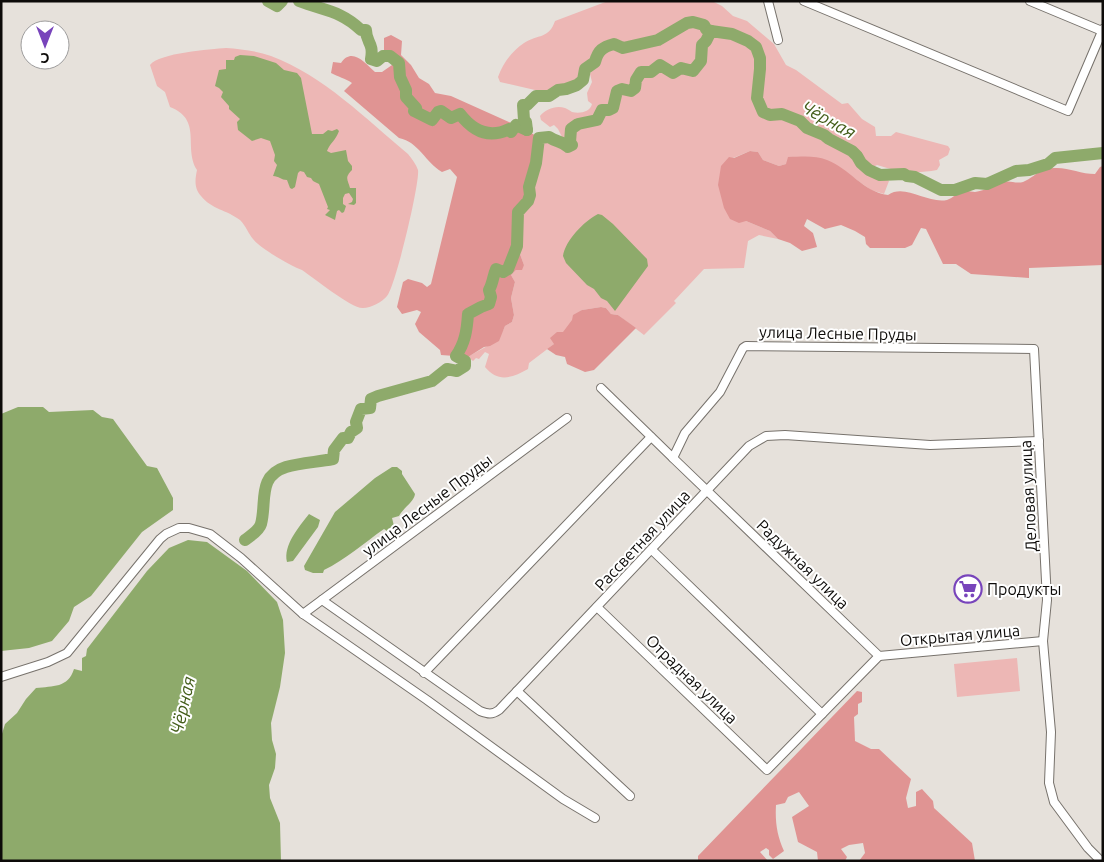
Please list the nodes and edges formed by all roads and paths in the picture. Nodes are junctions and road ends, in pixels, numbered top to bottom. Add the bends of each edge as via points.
1 (768, 1) edge
2 (804, 1) edge
3 (1030, 1) edge
4 (1102, 30) edge
5 (778, 40) dead end
6 (1100, 45) edge
7 (1034, 349) joint
8 (601, 388) dead end
9 (567, 418) dead end
10 (651, 437) junction
11 (1039, 442) junction
12 (673, 458) junction
13 (707, 491) junction
14 (652, 550) junction
15 (322, 600) junction
16 (597, 607) junction
17 (303, 614) junction
18 (1043, 641) junction
19 (879, 656) junction
20 (424, 673) junction
21 (1, 677) edge
22 (517, 691) junction
23 (822, 714) junction
24 (630, 796) dead end
25 (595, 818) dead end
26 (1101, 861) edge

1 - 5 street
2 - 6 street via 1068,111
3 - 4 street
4 - 6 street
7 - 11 street, Деловая улица
7 - 12 street, улица Лесные Пруды via 746,346 720,392 684,433
8 - 10 street
9 - 15 street, улица Лесные Пруды
10 - 12 street
10 - 20 street
11 - 13 street, Рассветная улица via 930,445 766,436 749,446
11 - 18 street, Деловая улица via 1048,600
12 - 13 street, Радужная улица
13 - 14 street, Рассветная улица
13 - 19 street, Радужная улица
14 - 16 street, Рассветная улица
14 - 23 street
15 - 17 street, улица Лесные Пруды
15 - 20 street, Рассветная улица
16 - 22 street, Рассветная улица
16 - 23 street, Отрадная улица via 767,770
17 - 21 street via 210,534 179,528 160,539 67,653
17 - 25 street via 563,799
18 - 19 street, Открытая улица
18 - 26 street, Деловая улица via 1051,732 1050,794
19 - 23 street
20 - 22 street, Рассветная улица via 480,712 488,714 500,710
22 - 24 street

